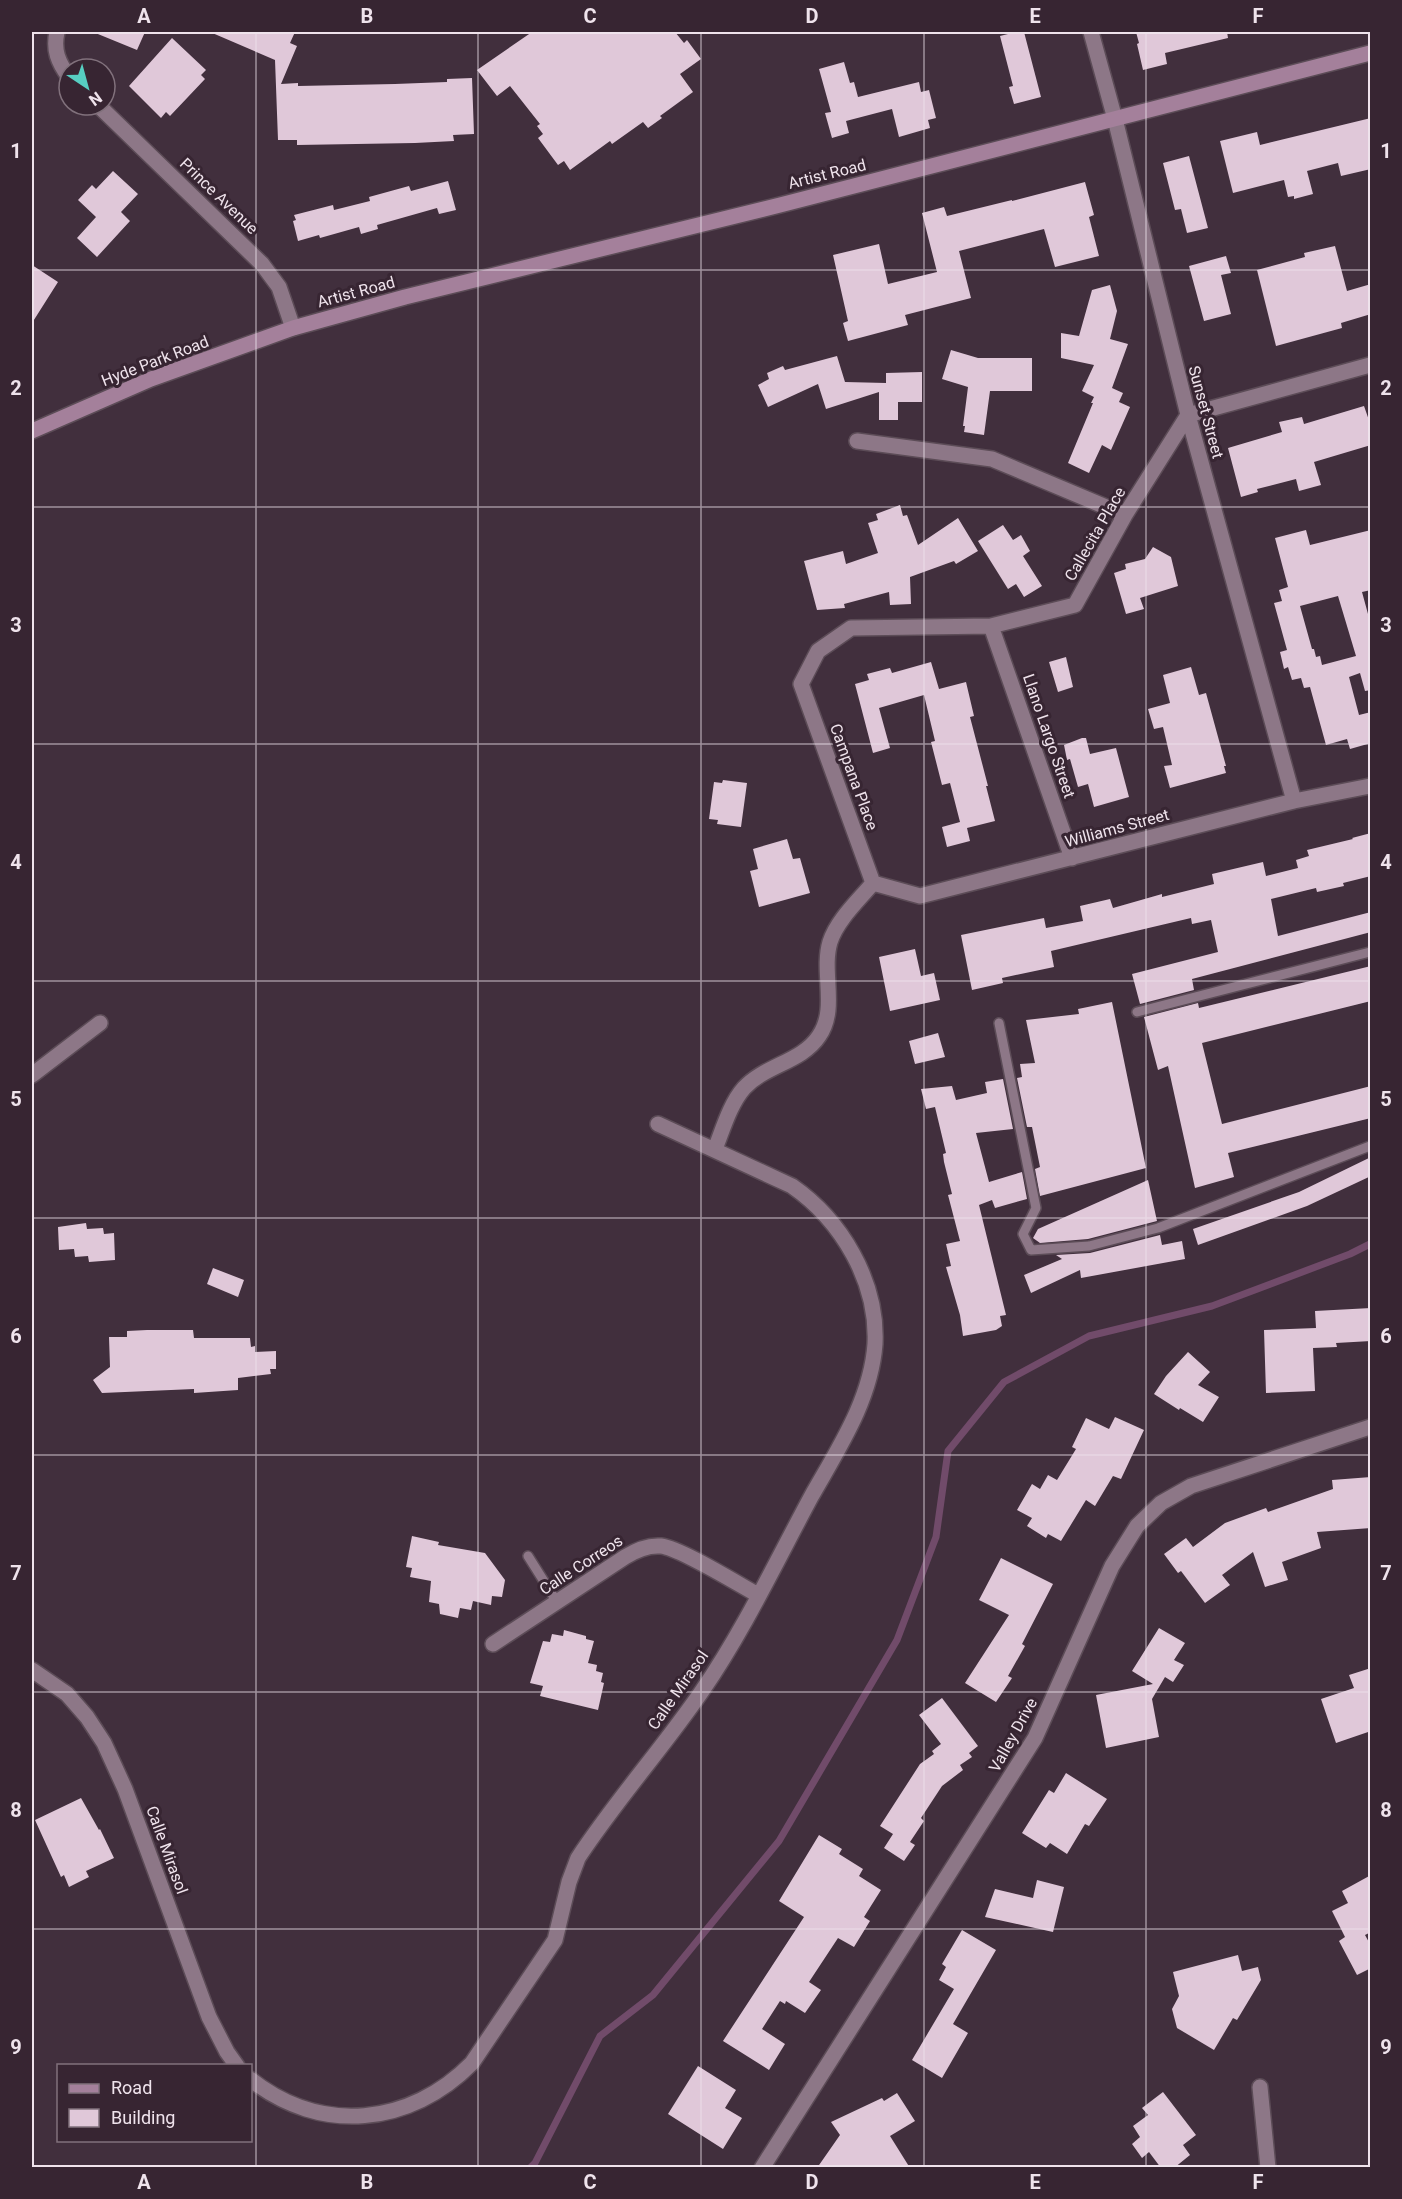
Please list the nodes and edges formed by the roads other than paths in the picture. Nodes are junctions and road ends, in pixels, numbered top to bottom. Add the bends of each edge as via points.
1 (57, 32) edge
2 (1091, 32) edge
3 (1371, 53) edge
4 (57, 58) edge
5 (110, 117) edge
6 (1114, 119) junction
7 (293, 328) junction
8 (1371, 365) edge
9 (1188, 414) junction
10 (32, 431) edge
11 (857, 441) dead end
12 (1125, 515) junction
13 (991, 626) junction
14 (801, 684) joint
15 (1371, 786) edge
16 (1294, 801) junction
17 (1072, 858) junction
18 (873, 883) junction
19 (1371, 952) edge
20 (1137, 1012) dead end
21 (100, 1023) dead end
22 (999, 1023) dead end
23 (32, 1075) edge
24 (658, 1124) dead end
25 (1371, 1146) edge
26 (715, 1149) junction
27 (1371, 1427) edge
28 (528, 1556) dead end
29 (758, 1595) junction
30 (557, 1602) junction
31 (493, 1644) dead end
32 (32, 1670) edge
33 (236, 2064) edge
34 (252, 2080) edge
35 (1260, 2087) dead end
36 (762, 2168) edge
37 (1268, 2168) edge

1 - 4 street
2 - 6 street, Sunset Street
3 - 6 main road, Artist Road
5 - 7 street, Prince Avenue via 262,264 279,287
6 - 7 main road, Artist Road
6 - 9 street, Sunset Street
7 - 10 main road, Hyde Park Road via 151,379
8 - 9 street
9 - 12 street, Callecita Place
9 - 16 street, Sunset Street
11 - 12 street via 992,459
12 - 13 street, Callecita Place via 1075,605
13 - 14 street, Callecita Place via 851,628 818,651
13 - 17 street, Llano Largo Street
14 - 18 street, Campana Place
15 - 16 street, Williams Street
16 - 17 street, Williams Street
17 - 18 street, Williams Street via 920,896
18 - 26 street via 830,940 828,1008 820,1036 799,1054 745,1087
19 - 20 lane
21 - 23 street
22 - 25 lane via 1036,1208 1023,1234 1031,1250 1089,1246 1158,1228
24 - 26 street, Calle Mirasol
26 - 29 street, Calle Mirasol via 792,1186 825,1213 858,1266 874,1323 873,1363 854,1420
27 - 36 street, Valley Drive via 1191,1486 1161,1503 1137,1526 1112,1566 1035,1738
28 - 30 lane
29 - 30 street, Calle Correos via 660,1546 633,1552
29 - 34 street, Calle Mirasol via 701,1693 578,1858 555,1940 484,2048 458,2077 416,2104 391,2112 344,2116 321,2114 283,2101
30 - 31 street, Calle Correos
32 - 33 street, Calle Mirasol via 67,1694 104,1743 209,2017
35 - 37 street

